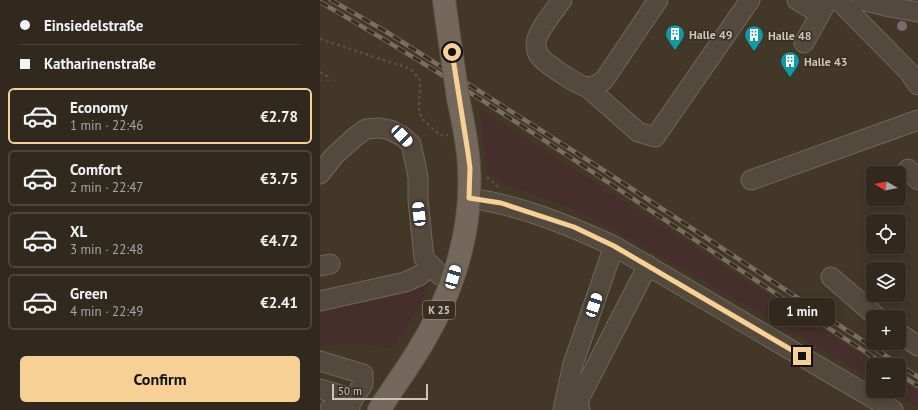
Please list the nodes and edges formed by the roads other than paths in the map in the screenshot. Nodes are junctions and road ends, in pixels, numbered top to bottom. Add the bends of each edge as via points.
1 (444, 0) edge
2 (562, 0) edge
3 (658, 0) edge
4 (750, 0) edge
5 (798, 0) edge
6 (862, 0) edge
7 (830, 3) edge
8 (918, 12) edge
9 (804, 43) dead end
10 (918, 85) edge
11 (587, 87) junction
12 (918, 120) edge
13 (320, 174) edge
14 (751, 180) dead end
15 (469, 198) junction
16 (614, 246) junction
17 (431, 266) junction
18 (648, 266) junction
19 (453, 277) junction
20 (831, 277) dead end
21 (320, 301) edge
22 (869, 310) edge
23 (906, 338) edge
24 (918, 346) edge
25 (320, 361) edge
26 (320, 389) edge
27 (343, 409) edge
28 (379, 410) edge
29 (563, 410) edge
30 (580, 410) edge
31 (893, 410) edge

1 - 15 main road, K 25, bridge via 470,168
2 - 11 street via 538,36 535,43 537,52 577,84
3 - 11 street via 604,80 596,86
4 - 11 street via 655,137 638,132
5 - 7 street via 818,11
6 - 8 street
7 - 9 street
7 - 10 street via 909,72
12 - 14 street
13 - 17 street via 334,156 366,129 380,128 402,136 410,144 415,162 424,258
15 - 16 street via 501,203 574,227
15 - 19 main road, K 25 via 464,237
16 - 18 street
16 - 29 street via 573,364
17 - 19 street via 440,275
17 - 21 street via 419,276 404,282
18 - 30 street via 578,401
18 - 31 street
19 - 28 main road, K 25 via 434,322 417,353
20 - 22 street
23 - 24 street
25 - 27 street via 363,374 363,384
26 - 27 street via 344,396

